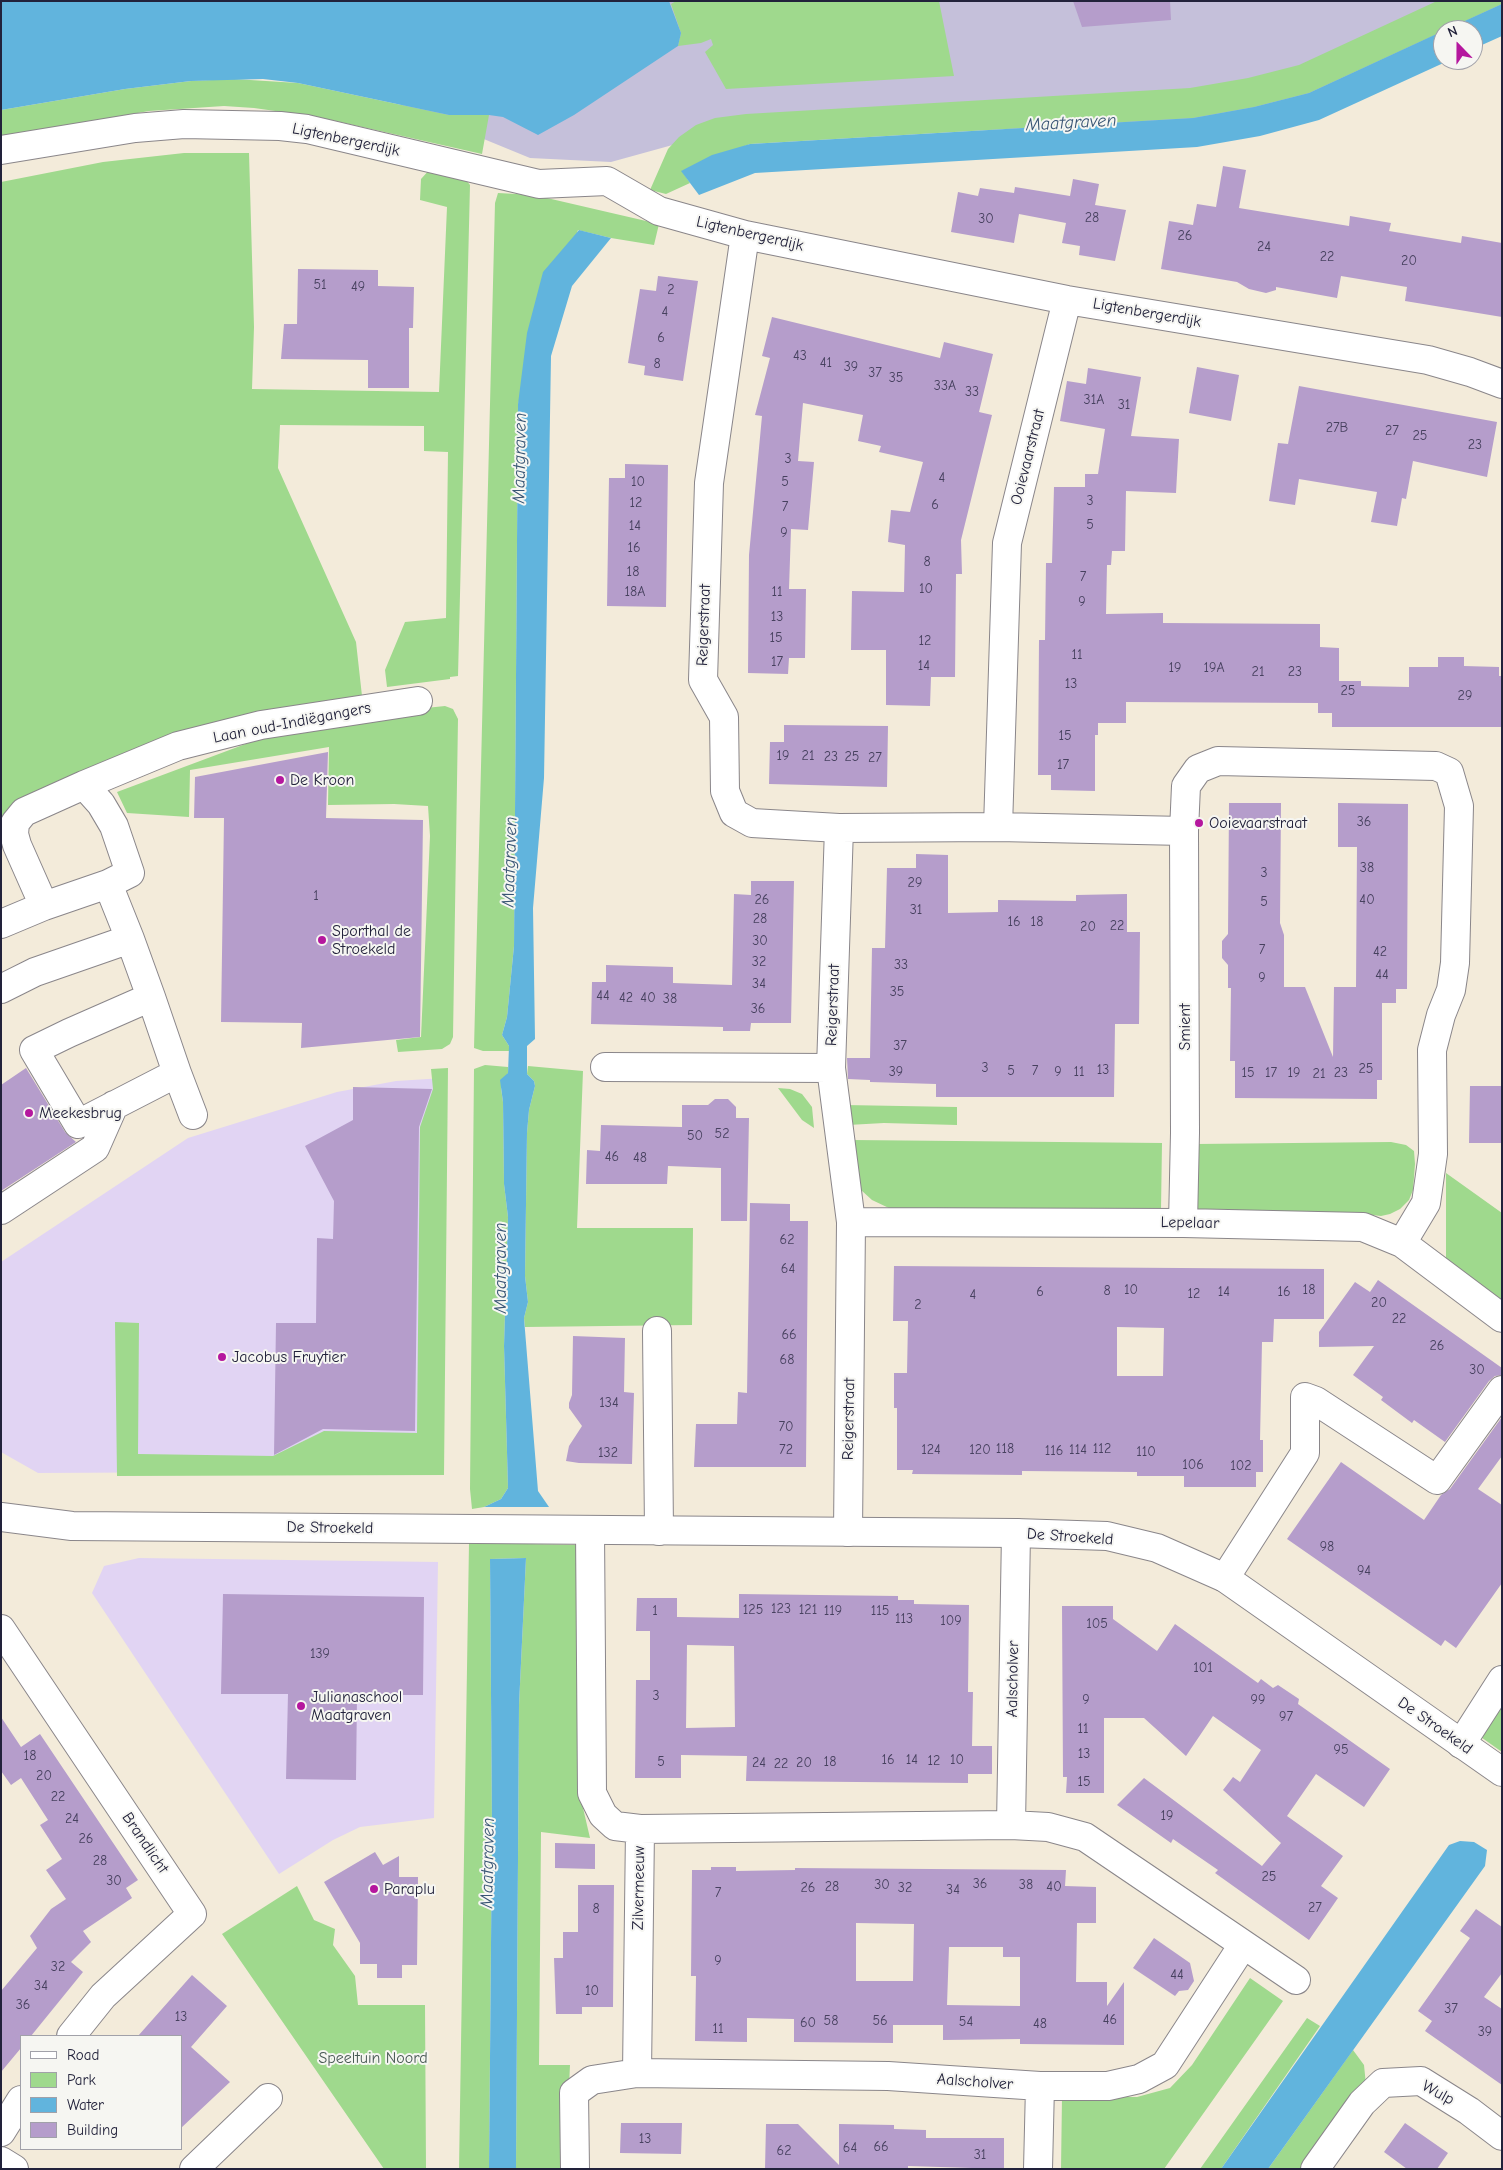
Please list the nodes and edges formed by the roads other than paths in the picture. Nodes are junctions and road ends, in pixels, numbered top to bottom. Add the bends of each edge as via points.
1 (1, 150) edge
2 (745, 234) junction
3 (1067, 300) junction
4 (1502, 384) edge
5 (418, 701) dead end
6 (84, 785) junction
7 (998, 827) junction
8 (839, 828) junction
9 (1184, 831) junction
10 (108, 884) junction
11 (44, 906) junction
12 (1, 924) edge
13 (130, 939) junction
14 (1, 989) edge
15 (151, 997) junction
16 (605, 1067) dead end
17 (830, 1068) junction
18 (177, 1073) junction
19 (114, 1105) junction
20 (193, 1114) dead end
21 (1, 1210) edge
22 (850, 1222) junction
23 (1183, 1223) junction
24 (1402, 1243) junction
25 (1502, 1318) edge
26 (657, 1331) dead end
27 (1502, 1390) edge
28 (1, 1518) edge
29 (590, 1530) junction
30 (659, 1530) junction
31 (848, 1532) junction
32 (1016, 1533) junction
33 (1225, 1578) junction
34 (1, 1629) edge
35 (1502, 1680) edge
36 (1461, 1744) junction
37 (1502, 1772) edge
38 (1011, 1825) junction
39 (640, 1829) junction
40 (1243, 1945) junction
41 (1296, 1980) dead end
42 (73, 2035) edge
43 (637, 2073) junction
44 (1040, 2086) junction
45 (268, 2098) dead end
46 (20, 2102) edge
47 (1, 2132) edge
48 (1502, 2136) edge
49 (1, 2161) edge
50 (14, 2169) edge
51 (194, 2169) edge
52 (575, 2169) edge
53 (1038, 2169) edge
54 (1315, 2169) edge

1 - 2 street, Ligtenbergerdijk via 135,128 184,124 307,129 539,184 607,181 658,211
2 - 3 street, Ligtenbergerdijk
2 - 8 street, Reigerstraat via 708,483 703,680 724,717 725,791 734,813 752,823
3 - 4 street, Ligtenbergerdijk via 1428,360
3 - 7 street, Ooievaarstraat via 1007,543
5 - 6 street, Laan oud-Indiëgangers via 261,725 178,746
6 - 10 street via 114,826 130,873
6 - 11 street, Laan oud-Indiëgangers via 24,812 15,822 17,846
7 - 8 street
7 - 9 street
8 - 17 street, Reigerstraat
9 - 23 street, Smient
9 - 24 street via 1186,786 1198,769 1218,761 1436,766 1449,772 1459,806 1455,963 1451,990 1432,1050 1433,1154 1426,1203
10 - 11 street
10 - 13 street
11 - 12 street
13 - 14 street via 35,972
13 - 15 street
15 - 18 street
15 - 19 street via 34,1050 78,1124
16 - 17 street, Reigerstraat
17 - 22 street, Reigerstraat
18 - 19 street
18 - 20 street
19 - 21 street via 95,1148
22 - 23 street, Lepelaar
22 - 31 street, Reigerstraat
23 - 24 street, Lepelaar via 1363,1227
24 - 25 street, Lepelaar
26 - 30 street
27 - 33 street via 1437,1480 1305,1397 1305,1453
28 - 29 street, De Stroekeld via 72,1526
29 - 30 street, De Stroekeld
29 - 39 street, Zilvermeeuw via 592,1793 603,1815 615,1826
30 - 31 street, De Stroekeld
31 - 32 street, De Stroekeld
32 - 33 street, De Stroekeld via 1107,1536 1157,1548
32 - 38 street, Aalscholver
33 - 36 street, De Stroekeld
34 - 42 street, Brandlicht via 192,1914 103,1996
35 - 36 street
36 - 37 street, De Stroekeld
38 - 39 street
38 - 40 street via 1048,1827 1085,1837
39 - 43 street, Zilvermeeuw
40 - 41 street
40 - 44 street, Aalscholver via 1165,2065 1139,2079 1108,2086
43 - 44 street, Aalscholver via 888,2076
43 - 52 street via 592,2080 574,2093
44 - 53 street
45 - 51 street
46 - 47 street
48 - 54 street, Wulp via 1421,2081 1383,2083 1362,2103
49 - 50 street

